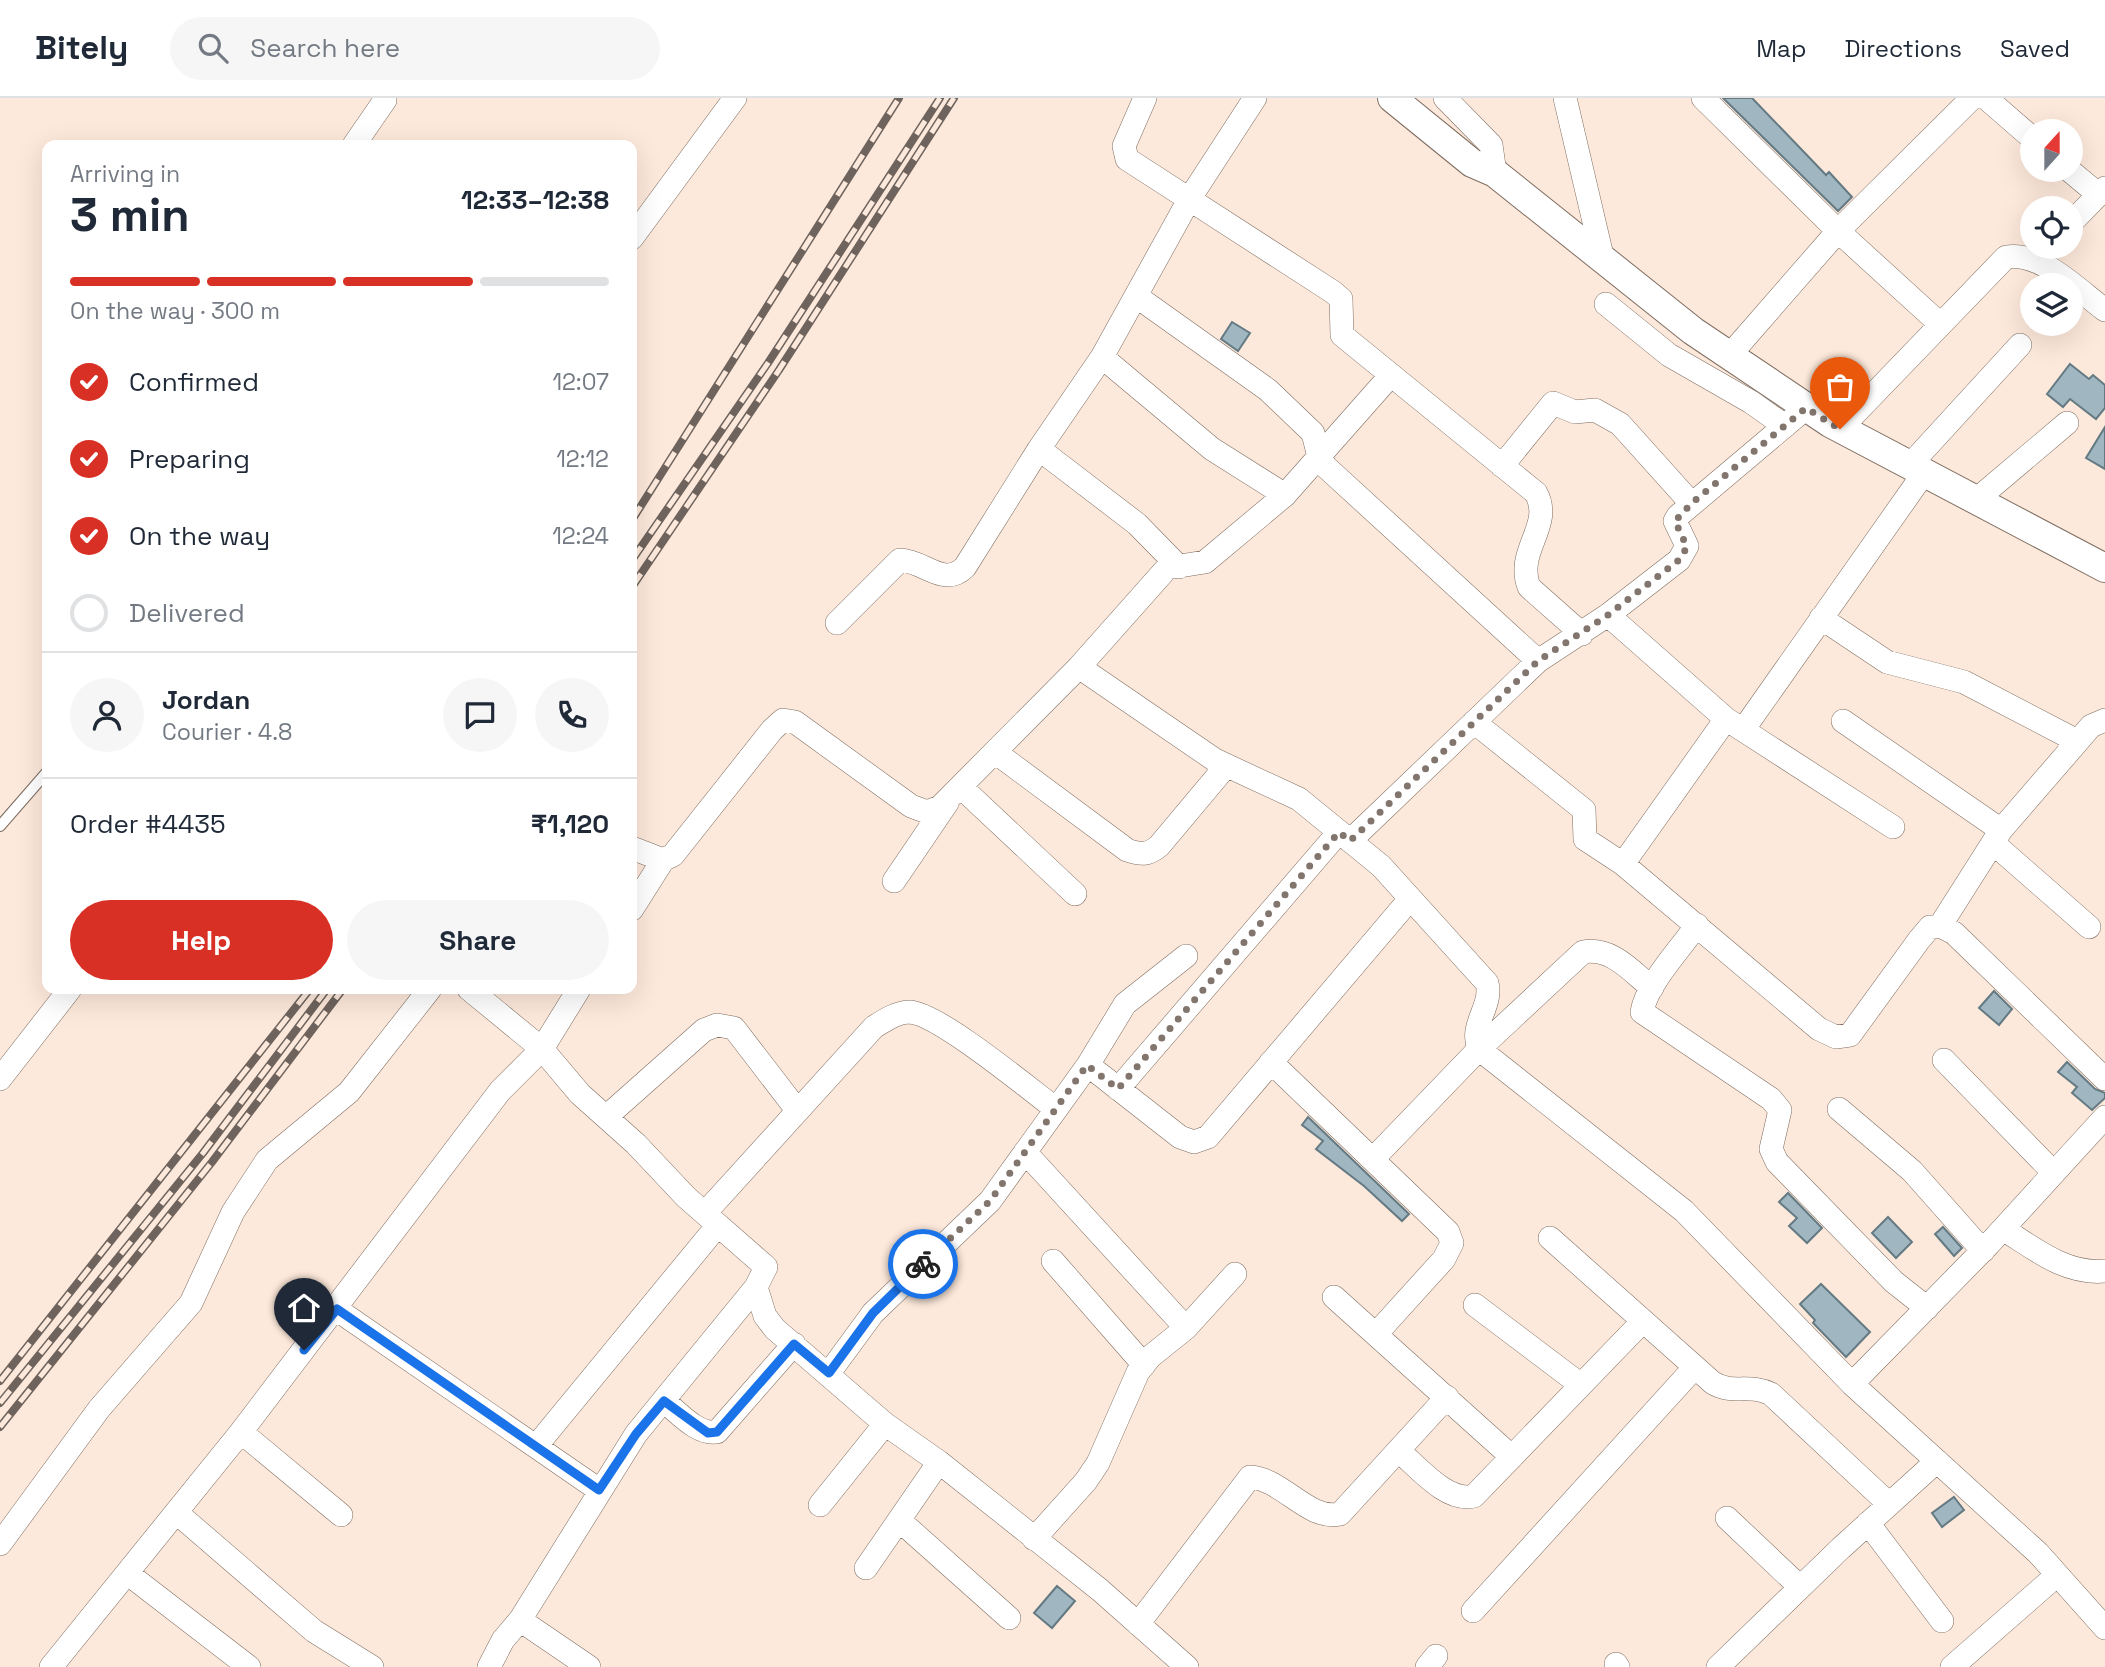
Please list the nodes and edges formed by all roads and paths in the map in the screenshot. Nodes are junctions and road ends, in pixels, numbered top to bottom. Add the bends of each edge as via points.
1 (734, 98) edge
2 (1144, 98) edge
3 (1255, 98) edge
4 (1392, 98) edge
5 (1445, 98) edge
6 (1564, 98) edge
7 (1703, 98) edge
8 (1972, 98) edge
9 (1986, 98) edge
10 (385, 100) dead end
11 (2020, 128) edge
12 (357, 140) edge
13 (1495, 173) junction
14 (2083, 179) edge
15 (2102, 191) edge
16 (1190, 198) junction
17 (2083, 211) edge
18 (637, 231) edge
19 (1838, 231) junction
20 (2020, 254) edge
21 (2049, 259) edge
22 (1603, 260) junction
23 (1136, 296) junction
24 (1606, 304) dead end
25 (2105, 310) edge
26 (1940, 324) junction
27 (2020, 345) dead end
28 (1729, 356) junction
29 (1102, 357) junction
30 (1391, 375) junction
31 (1806, 408) junction
32 (2067, 424) dead end
33 (1785, 426) junction
34 (1840, 429) junction
35 (1039, 449) junction
36 (1319, 456) junction
37 (1502, 466) junction
38 (1917, 469) junction
39 (1286, 495) junction
40 (1976, 500) junction
41 (1692, 503) junction
42 (1179, 567) junction
43 (2105, 568) edge
44 (1608, 615) junction
45 (1821, 618) junction
46 (837, 623) dead end
47 (1582, 634) junction
48 (1538, 661) junction
49 (1079, 667) junction
50 (2105, 720) edge
51 (1843, 721) dead end
52 (1474, 722) junction
53 (1734, 724) junction
54 (2077, 741) junction
55 (995, 752) junction
56 (1226, 766) junction
57 (42, 778) edge
58 (956, 791) junction
59 (0, 826) edge
60 (1893, 827) dead end
61 (1345, 837) junction
62 (1997, 837) junction
63 (637, 850) edge
64 (663, 860) junction
65 (1623, 864) junction
66 (894, 881) dead end
67 (1075, 894) dead end
68 (1410, 899) junction
69 (637, 901) edge
70 (1697, 925) junction
71 (1940, 926) junction
72 (2089, 927) dead end
73 (1186, 956) dead end
74 (1652, 988) junction
75 (66, 994) edge
76 (426, 994) edge
77 (475, 994) edge
78 (576, 994) edge
79 (542, 1049) junction
80 (1479, 1049) junction
81 (1944, 1060) dead end
82 (1271, 1062) junction
83 (1087, 1065) junction
84 (0, 1079) edge
85 (2105, 1079) edge
86 (1118, 1089) junction
87 (1056, 1109) junction
88 (1839, 1109) dead end
89 (797, 1110) junction
90 (606, 1117) junction
91 (2105, 1117) edge
92 (1025, 1152) junction
93 (1373, 1159) junction
94 (2054, 1173) junction
95 (711, 1219) junction
96 (2003, 1229) junction
97 (1550, 1238) dead end
98 (1983, 1251) junction
99 (1054, 1261) dead end
100 (2105, 1271) edge
101 (1235, 1275) dead end
102 (756, 1287) junction
103 (1334, 1297) dead end
104 (1475, 1304) dead end
105 (1927, 1308) junction
106 (337, 1309) junction
107 (1643, 1321) junction
108 (1186, 1328) junction
109 (1376, 1335) junction
110 (794, 1344) junction
111 (1144, 1364) junction
112 (1695, 1367) junction
113 (829, 1373) junction
114 (1852, 1384) junction
115 (1581, 1385) junction
116 (1447, 1397) junction
117 (664, 1401) junction
118 (885, 1424) junction
119 (241, 1432) junction
120 (537, 1445) junction
121 (1399, 1451) junction
122 (1512, 1457) junction
123 (1937, 1461) junction
124 (939, 1462) junction
125 (599, 1490) junction
126 (1889, 1504) junction
127 (820, 1505) dead end
128 (177, 1513) junction
129 (341, 1514) dead end
130 (1727, 1518) dead end
131 (899, 1520) junction
132 (1868, 1523) junction
133 (1034, 1539) junction
134 (0, 1544) edge
135 (866, 1568) dead end
136 (127, 1573) junction
137 (2057, 1575) junction
138 (1800, 1587) junction
139 (1473, 1611) dead end
140 (1009, 1618) dead end
141 (520, 1619) junction
142 (1942, 1621) dead end
143 (1138, 1624) junction
144 (2105, 1628) edge
145 (58, 1665) edge
146 (249, 1667) edge
147 (372, 1667) edge
148 (489, 1667) edge
149 (589, 1667) edge
150 (1186, 1667) edge
151 (1718, 1667) edge
152 (1952, 1667) edge

1 - 18 street
2 - 16 street via 1124,146 1127,159
3 - 16 street
4 - 13 street via 1472,163
5 - 13 street via 1491,145
6 - 22 street
7 - 19 street
8 - 19 street
9 - 11 street
10 - 12 street
13 - 22 street
14 - 15 street
15 - 17 street
16 - 23 street
16 - 30 street via 1334,292 1341,299 1342,335
19 - 26 street
19 - 28 street
20 - 26 street via 2006,257
21 - 25 street
22 - 28 street
23 - 29 street
23 - 36 street via 1268,390 1312,433
24 - 33 street via 1670,355
26 - 34 street
27 - 38 street
28 - 31 street
29 - 35 street
29 - 39 street via 1212,449
30 - 36 street
30 - 37 street
31 - 33 street
31 - 34 street
32 - 40 street
33 - 41 street
34 - 38 street
35 - 42 street via 1137,524
35 - 46 street via 957,575 946,577 913,561 900,560
36 - 39 street
36 - 48 street
37 - 41 street via 1553,403 1575,412 1595,410 1620,424
37 - 47 street via 1536,494 1542,505 1541,521 1524,566 1529,587
38 - 40 street
38 - 45 street
39 - 42 street via 1205,562
40 - 43 street
41 - 44 street via 1675,521 1686,552
42 - 49 street via 1167,568 1159,576
44 - 47 street
44 - 53 street
45 - 53 street
45 - 54 street via 1887,662 1964,682
47 - 48 street
48 - 52 street
49 - 55 street
49 - 56 street
50 - 54 street via 2091,726
51 - 62 street
52 - 61 street
52 - 65 street via 1584,810 1585,839
53 - 60 street
53 - 65 street
54 - 62 street
55 - 56 street via 1138,855 1159,846
55 - 58 street
56 - 61 street via 1292,795
57 - 59 lane
58 - 64 street via 928,812 911,806 795,722 783,720 684,845
58 - 66 street
58 - 67 street
61 - 68 street via 1381,866
61 - 86 street
62 - 71 street
62 - 72 street
63 - 64 street
64 - 69 street
65 - 70 street
68 - 80 street via 1487,983 1490,995 1475,1031
68 - 82 street
70 - 71 street via 1819,1029 1836,1037 1850,1035 1924,934 1930,927
70 - 74 street
71 - 85 street via 1954,933
73 - 83 street via 1125,1004
74 - 80 street via 1610,954 1597,949 1583,952
74 - 105 street via 1642,1012 1770,1099 1780,1110 1770,1149 1777,1162 1894,1282
75 - 84 street
76 - 134 street via 349,1092 267,1160 233,1212 191,1303 99,1409
77 - 79 street
78 - 79 street
79 - 90 street
79 - 106 street via 500,1091
80 - 93 street
80 - 114 street via 1684,1211
81 - 94 street
82 - 86 street via 1208,1137 1194,1142 1180,1137
82 - 93 street
83 - 86 street
83 - 87 street
87 - 89 street via 925,1016 908,1012 874,1027
87 - 92 street
88 - 98 street via 1912,1171
89 - 90 street via 734,1028 717,1026 704,1030
89 - 95 street
90 - 95 street
91 - 94 street
92 - 108 street
92 - 113 street via 990,1201 873,1313
93 - 109 street via 1448,1232 1452,1242 1444,1259
94 - 96 street
95 - 102 street via 766,1267
95 - 120 street
96 - 98 street
96 - 100 street via 2070,1269
97 - 107 street
98 - 105 street
99 - 111 street
101 - 108 street
102 - 110 street via 765,1315
102 - 117 street
103 - 109 street
104 - 115 street
105 - 114 street
106 - 119 street
106 - 120 street
107 - 112 street
107 - 115 street
108 - 111 street
109 - 116 street
110 - 113 street
110 - 117 street via 717,1432 696,1427
111 - 133 street via 1092,1472
112 - 126 street via 1725,1390 1756,1387 1771,1394
112 - 139 street
113 - 118 street
114 - 123 street
115 - 122 street
116 - 121 street
116 - 122 street
117 - 125 street
118 - 124 street
118 - 127 street
119 - 128 street
119 - 129 street
120 - 125 street
121 - 122 street via 1464,1499 1474,1496
121 - 143 street via 1340,1514 1330,1516 1275,1483 1250,1477
123 - 126 street
123 - 137 street
124 - 131 street
124 - 133 street
125 - 141 street
126 - 132 street
128 - 136 street
128 - 147 street via 314,1631
130 - 138 street
131 - 135 street
131 - 140 street
132 - 138 street
132 - 142 street
133 - 143 street
136 - 145 street
136 - 146 street
137 - 144 street
137 - 152 street
138 - 151 street
141 - 148 street
141 - 149 street
143 - 150 street

